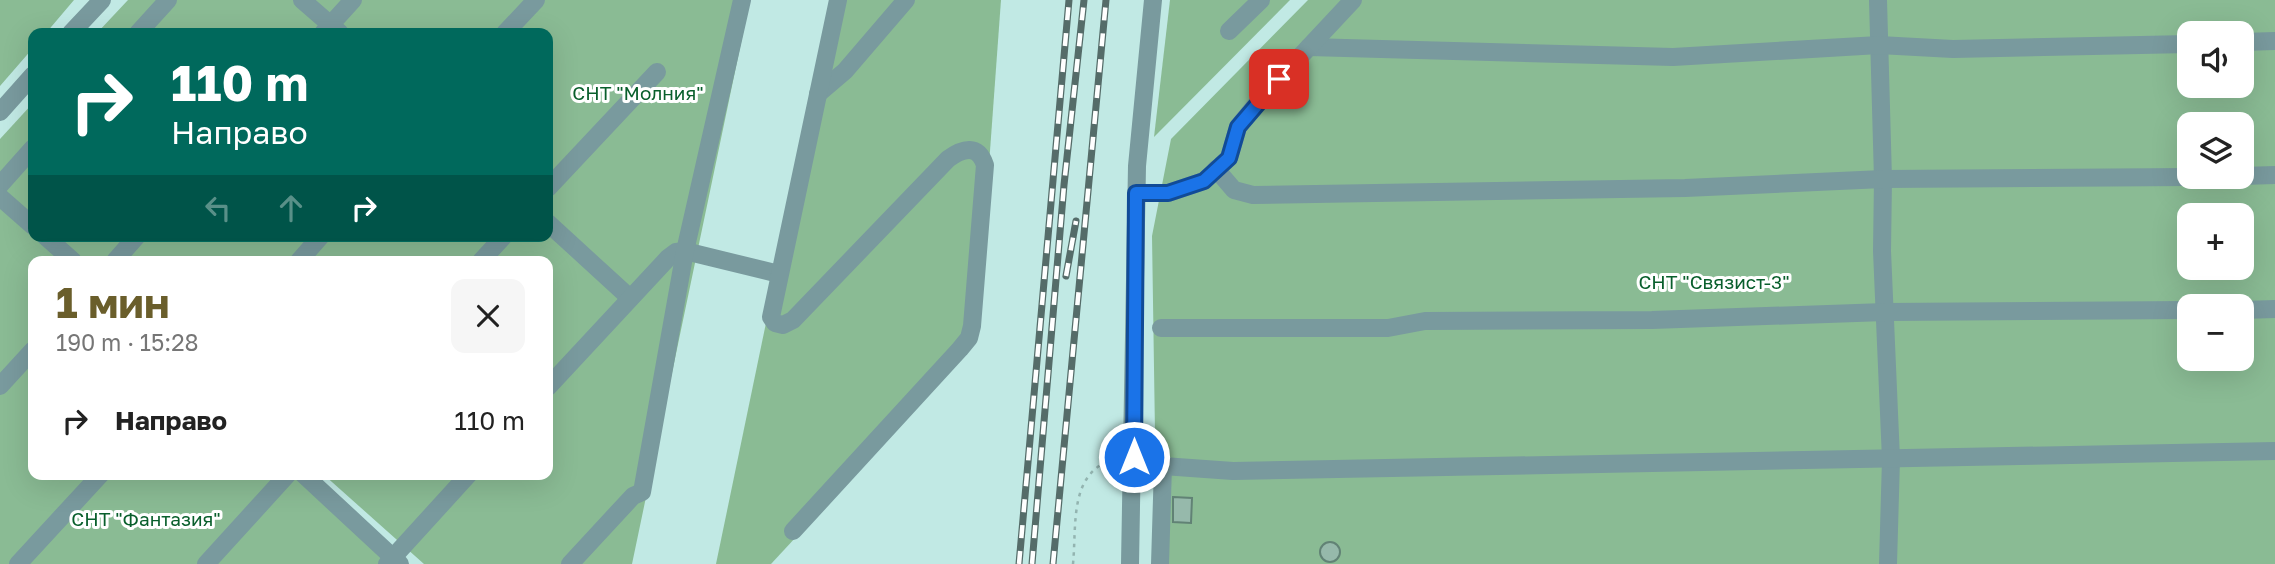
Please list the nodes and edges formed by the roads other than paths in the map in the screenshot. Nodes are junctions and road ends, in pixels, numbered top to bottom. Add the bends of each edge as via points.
1 (102, 0) edge
2 (168, 0) edge
3 (302, 0) edge
4 (354, 0) edge
5 (536, 0) edge
6 (742, 0) edge
7 (838, 0) edge
8 (906, 0) edge
9 (1153, 0) edge
10 (1261, 0) edge
11 (1353, 0) edge
12 (1878, 0) edge
13 (77, 28) edge
14 (143, 28) edge
15 (329, 28) edge
16 (333, 28) edge
17 (510, 28) edge
18 (1229, 31) dead end
19 (2275, 41) edge
20 (2254, 42) edge
21 (2177, 44) edge
22 (1879, 45) junction
23 (1309, 47) junction
24 (657, 72) dead end
25 (28, 81) edge
26 (818, 94) junction
27 (0, 112) edge
28 (28, 154) edge
29 (1216, 169) junction
30 (2275, 175) edge
31 (2254, 176) edge
32 (2177, 177) edge
33 (1883, 179) junction
34 (553, 183) edge
35 (0, 185) edge
36 (1136, 193) junction
37 (0, 197) edge
38 (28, 222) edge
39 (553, 228) edge
40 (52, 242) edge
41 (132, 242) edge
42 (316, 242) edge
43 (498, 242) edge
44 (685, 251) junction
45 (67, 256) edge
46 (119, 256) edge
47 (303, 256) edge
48 (485, 256) edge
49 (779, 274) junction
50 (630, 298) junction
51 (2275, 309) edge
52 (2177, 310) edge
53 (2254, 310) edge
54 (1885, 312) junction
55 (1161, 328) dead end
56 (28, 355) edge
57 (553, 382) edge
58 (0, 386) edge
59 (2275, 450) edge
60 (1134, 457) junction
61 (1891, 459) junction
62 (1163, 466) junction
63 (95, 480) edge
64 (283, 480) edge
65 (309, 480) edge
66 (463, 480) edge
67 (793, 531) dead end
68 (393, 562) edge
69 (18, 564) edge
70 (206, 564) edge
71 (569, 564) edge
72 (1130, 564) edge
73 (1160, 564) edge
74 (1888, 564) edge

1 - 13 street
2 - 14 street
3 - 15 street
4 - 16 street
5 - 17 street
6 - 44 street
7 - 26 street
8 - 26 street via 845,71
9 - 36 street
10 - 18 street
11 - 23 street
12 - 22 street
19 - 20 street
21 - 22 street via 1953,49
22 - 23 street via 1673,57
22 - 33 street
23 - 29 street via 1238,127 1229,158
24 - 34 street
25 - 27 street
26 - 49 street
28 - 35 street
29 - 33 street via 1234,190 1253,195 1685,188
29 - 36 street via 1204,181 1168,193
30 - 31 street
32 - 33 street
33 - 54 street
36 - 60 street
37 - 38 street
39 - 50 street
40 - 45 street
41 - 46 street
42 - 47 street
43 - 48 street
44 - 49 street
44 - 50 street via 667,258
44 - 71 street via 642,492
49 - 67 street via 771,317 783,325 793,320 947,159 962,149 982,155 985,165 969,338
50 - 57 street
51 - 53 street
52 - 54 street
54 - 55 street via 1425,321 1388,328
54 - 61 street
56 - 58 street
59 - 61 street
60 - 62 street
60 - 72 street
61 - 62 street via 1233,471
61 - 74 street
62 - 73 street
63 - 69 street
64 - 70 street
65 - 68 street
66 - 68 street

